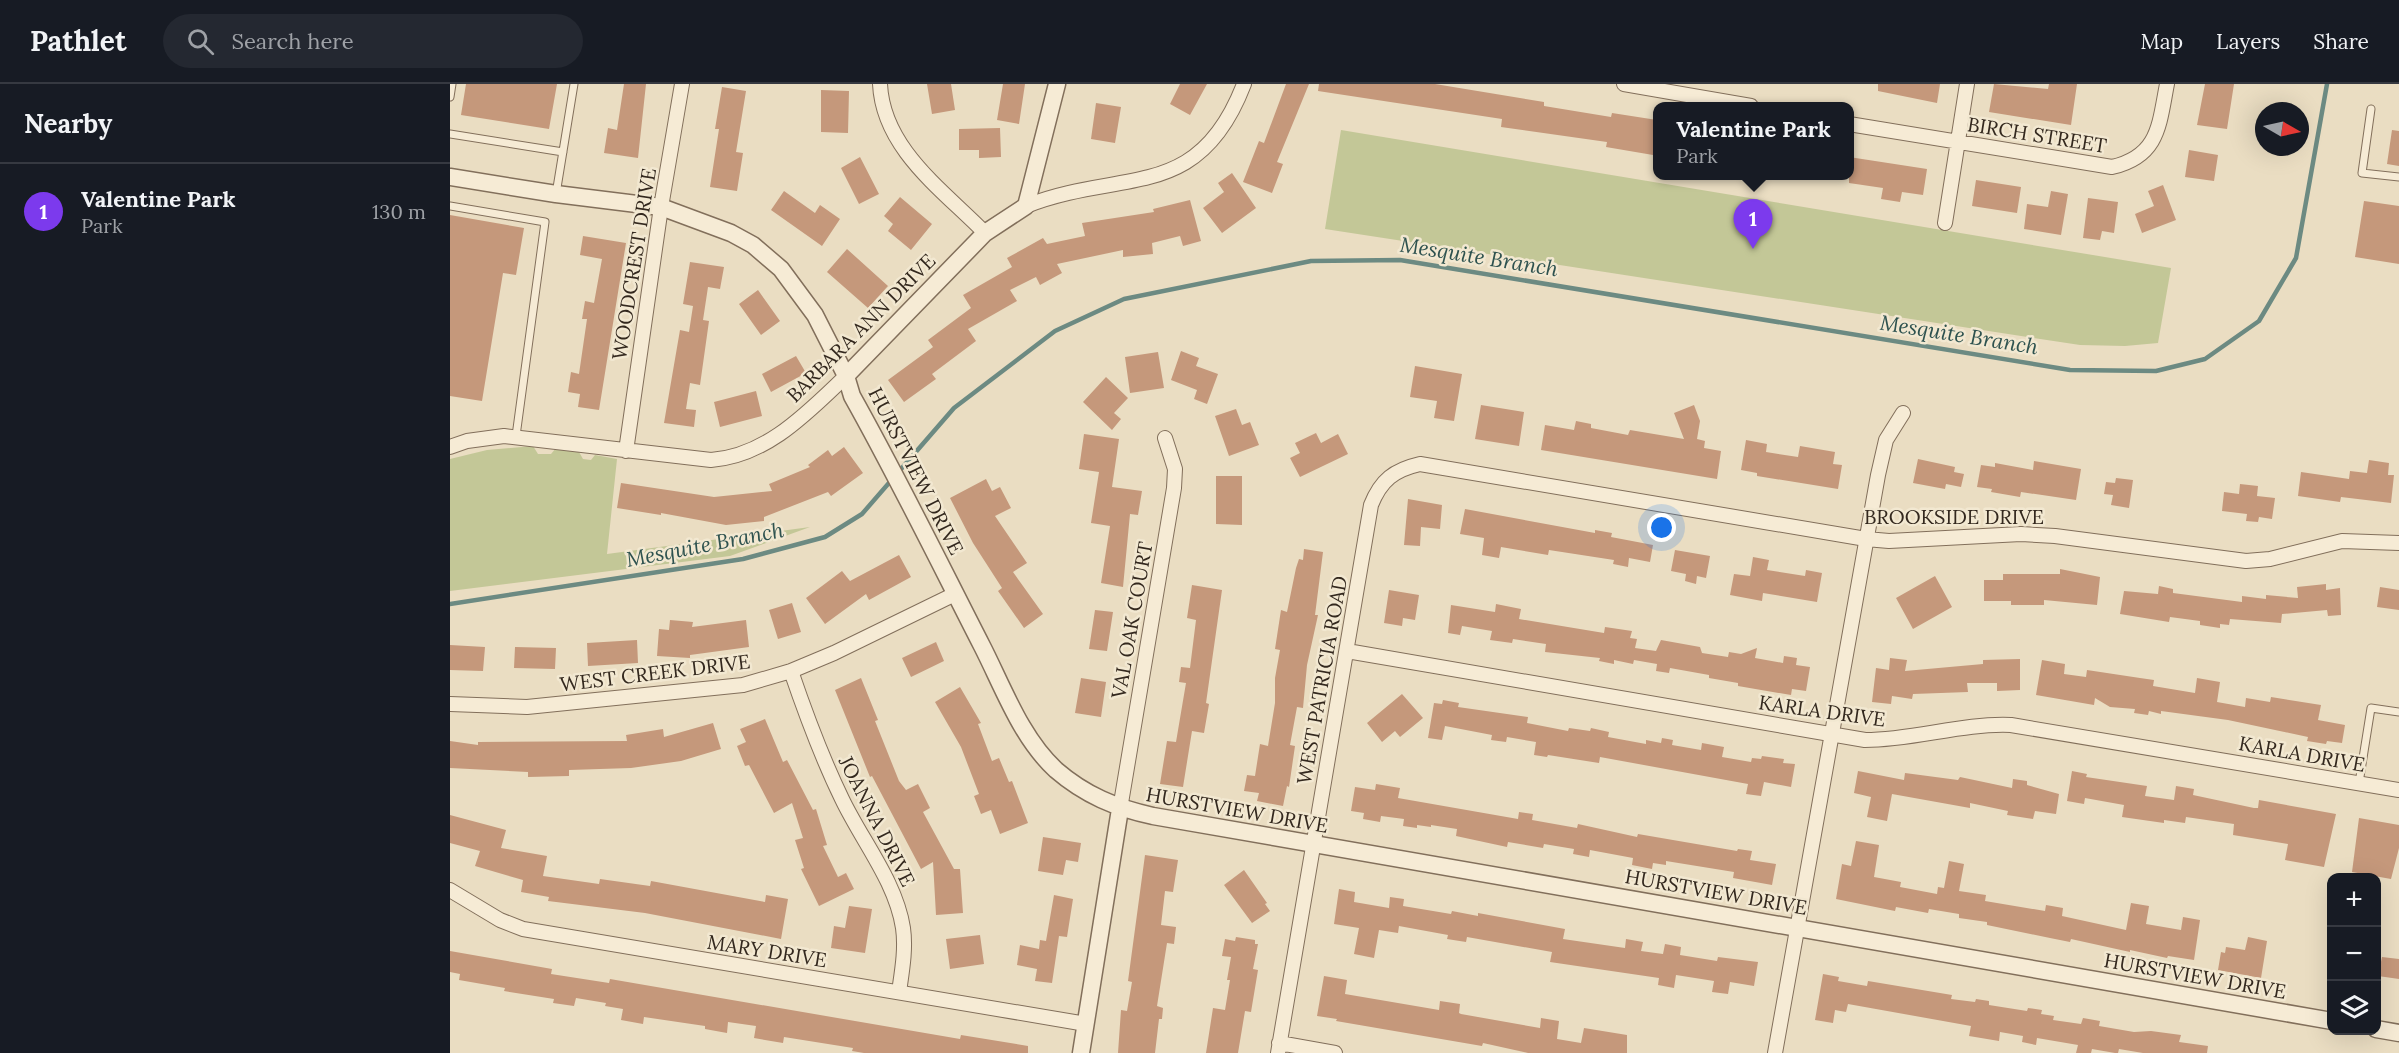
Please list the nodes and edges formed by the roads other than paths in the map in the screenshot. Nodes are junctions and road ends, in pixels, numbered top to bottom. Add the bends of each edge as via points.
1 (452, 84) edge
2 (574, 84) edge
3 (682, 84) edge
4 (880, 84) edge
5 (1057, 84) edge
6 (1244, 84) edge
7 (1624, 84) edge
8 (1967, 84) edge
9 (2167, 84) edge
10 (450, 97) edge
11 (1728, 102) edge
12 (2371, 109) dead end
13 (1854, 124) edge
14 (450, 134) edge
15 (1957, 142) junction
16 (563, 152) junction
17 (450, 177) edge
18 (2399, 177) edge
19 (556, 194) junction
20 (450, 206) edge
21 (1026, 206) junction
22 (661, 207) junction
23 (1945, 223) dead end
24 (985, 233) junction
25 (846, 376) junction
26 (1903, 413) dead end
27 (516, 436) junction
28 (1165, 438) dead end
29 (450, 447) edge
30 (626, 451) junction
31 (1377, 491) joint
32 (1866, 539) junction
33 (2399, 543) edge
34 (955, 594) junction
35 (1347, 651) junction
36 (791, 671) junction
37 (450, 704) edge
38 (2399, 712) edge
39 (1832, 735) junction
40 (2359, 783) junction
41 (2399, 789) edge
42 (1120, 809) junction
43 (1314, 846) junction
44 (450, 890) edge
45 (1797, 927) junction
46 (899, 992) junction
47 (2327, 1021) edge
48 (1086, 1024) junction
49 (2381, 1030) edge
50 (2399, 1033) edge
51 (1279, 1048) edge
52 (1081, 1053) edge
53 (1335, 1053) edge
54 (1775, 1053) edge

1 - 10 lane
2 - 16 lane
3 - 22 street, WOODCREST DRIVE
4 - 24 street via 888,126 900,147
5 - 21 street
6 - 21 street, BARBARA ANN DRIVE via 1228,122 1192,159 1167,172 1130,183 1058,193
7 - 11 street
8 - 15 street
9 - 15 street, BIRCH STREET via 2160,121 2149,148 2132,162 2112,167
12 - 18 lane via 2362,173
13 - 15 street, BIRCH STREET
14 - 16 lane
15 - 23 street
16 - 19 lane
17 - 19 street, HURSTVIEW DRIVE
19 - 22 street, HURSTVIEW DRIVE
20 - 27 lane via 545,222
21 - 24 street, BARBARA ANN DRIVE
22 - 25 street, HURSTVIEW DRIVE via 731,233 770,258 815,315
22 - 30 street, WOODCREST DRIVE
24 - 25 street, BARBARA ANN DRIVE
25 - 30 street, BARBARA ANN DRIVE via 802,418 732,459
25 - 34 street, HURSTVIEW DRIVE via 852,396
26 - 32 street via 1886,440
27 - 29 street, BARBARA ANN DRIVE via 467,441
27 - 30 street, BARBARA ANN DRIVE
28 - 42 street, VAL OAK COURT via 1175,469 1174,488
31 - 32 street, BROOKSIDE DRIVE via 1386,478 1420,464
31 - 35 street, WEST PATRICIA ROAD via 1371,505
32 - 33 street, BROOKSIDE DRIVE via 1900,541 2021,534 2246,561 2342,541
32 - 39 street
34 - 36 street, WEST CREEK DRIVE
34 - 42 street, HURSTVIEW DRIVE via 1040,752 1056,770 1093,797
35 - 39 street, KARLA DRIVE
35 - 43 street, WEST PATRICIA ROAD
36 - 37 street, WEST CREEK DRIVE via 743,685 586,702 527,707
36 - 46 street, JOANNA DRIVE via 838,790 896,903 903,929
38 - 40 lane via 2371,708
39 - 40 street, KARLA DRIVE via 1890,740 1959,727 2011,725
39 - 45 street
40 - 41 street, KARLA DRIVE
42 - 43 street, HURSTVIEW DRIVE
42 - 48 street
43 - 45 street, HURSTVIEW DRIVE
43 - 51 street, WEST PATRICIA ROAD
44 - 46 street, MARY DRIVE via 500,920 524,929
45 - 47 street, HURSTVIEW DRIVE
45 - 54 street
46 - 48 street, MARY DRIVE
48 - 52 street
49 - 50 street
51 - 53 street

